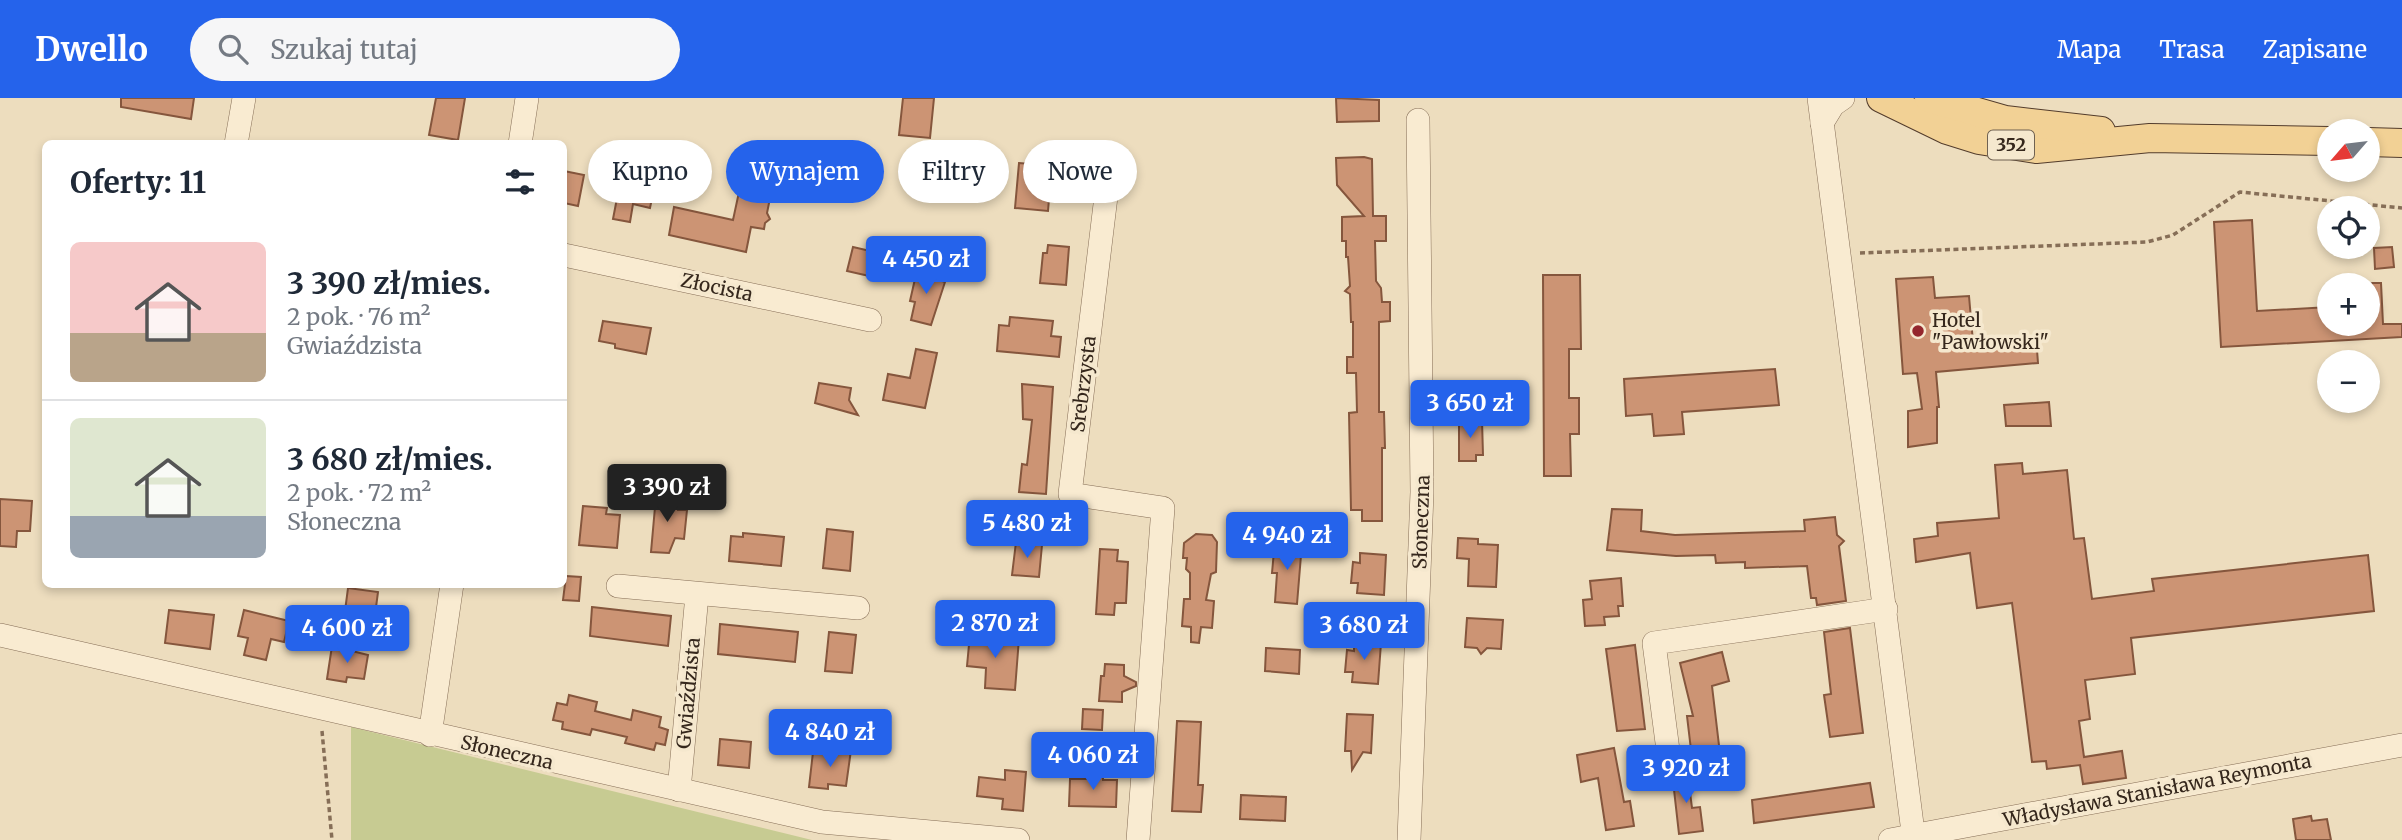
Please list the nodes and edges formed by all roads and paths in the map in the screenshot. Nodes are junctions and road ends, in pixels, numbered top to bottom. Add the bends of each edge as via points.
1 (244, 98) edge
2 (527, 98) edge
3 (1819, 98) edge
4 (1843, 98) edge
5 (1881, 98) edge
6 (1929, 98) edge
7 (1418, 120) dead end
8 (1822, 123) junction
9 (2150, 138) junction
10 (237, 140) edge
11 (521, 140) edge
12 (2317, 141) edge
13 (2380, 142) edge
14 (2402, 143) edge
15 (1105, 203) edge
16 (2402, 208) edge
17 (1841, 255) junction
18 (567, 256) edge
19 (870, 320) dead end
20 (618, 586) dead end
21 (451, 588) edge
22 (697, 595) junction
23 (858, 608) dead end
24 (1886, 609) junction
25 (0, 635) edge
26 (320, 710) junction
27 (430, 735) junction
28 (2402, 745) edge
29 (1669, 758) dead end
30 (679, 790) junction
31 (1913, 839) edge
32 (332, 840) edge
33 (1018, 840) edge
34 (1138, 840) edge
35 (1409, 840) edge
36 (1890, 840) edge

1 - 10 street
2 - 11 street
3 - 8 street
4 - 8 street
5 - 9 main road, 352 via 1947,130 2006,145 2036,149
6 - 9 main road, 352 via 2005,120
7 - 35 street, Słoneczna via 1422,492
8 - 17 street
9 - 12 main road, 352
13 - 14 main road
15 - 34 street, Srebrzysta via 1070,494 1163,508
16 - 17 path via 2239,192 2173,235 2147,242
17 - 24 street
18 - 19 street, Złocista
20 - 22 street
21 - 27 street
22 - 23 street
22 - 30 street, Gwiaździsta
24 - 29 street via 1654,643
24 - 31 street
25 - 26 street, Słoneczna
26 - 27 street, Słoneczna
26 - 32 path
27 - 30 street, Słoneczna
28 - 31 street, Władysława Stanisława Reymonta
30 - 33 street, Słoneczna via 822,822
31 - 36 street

